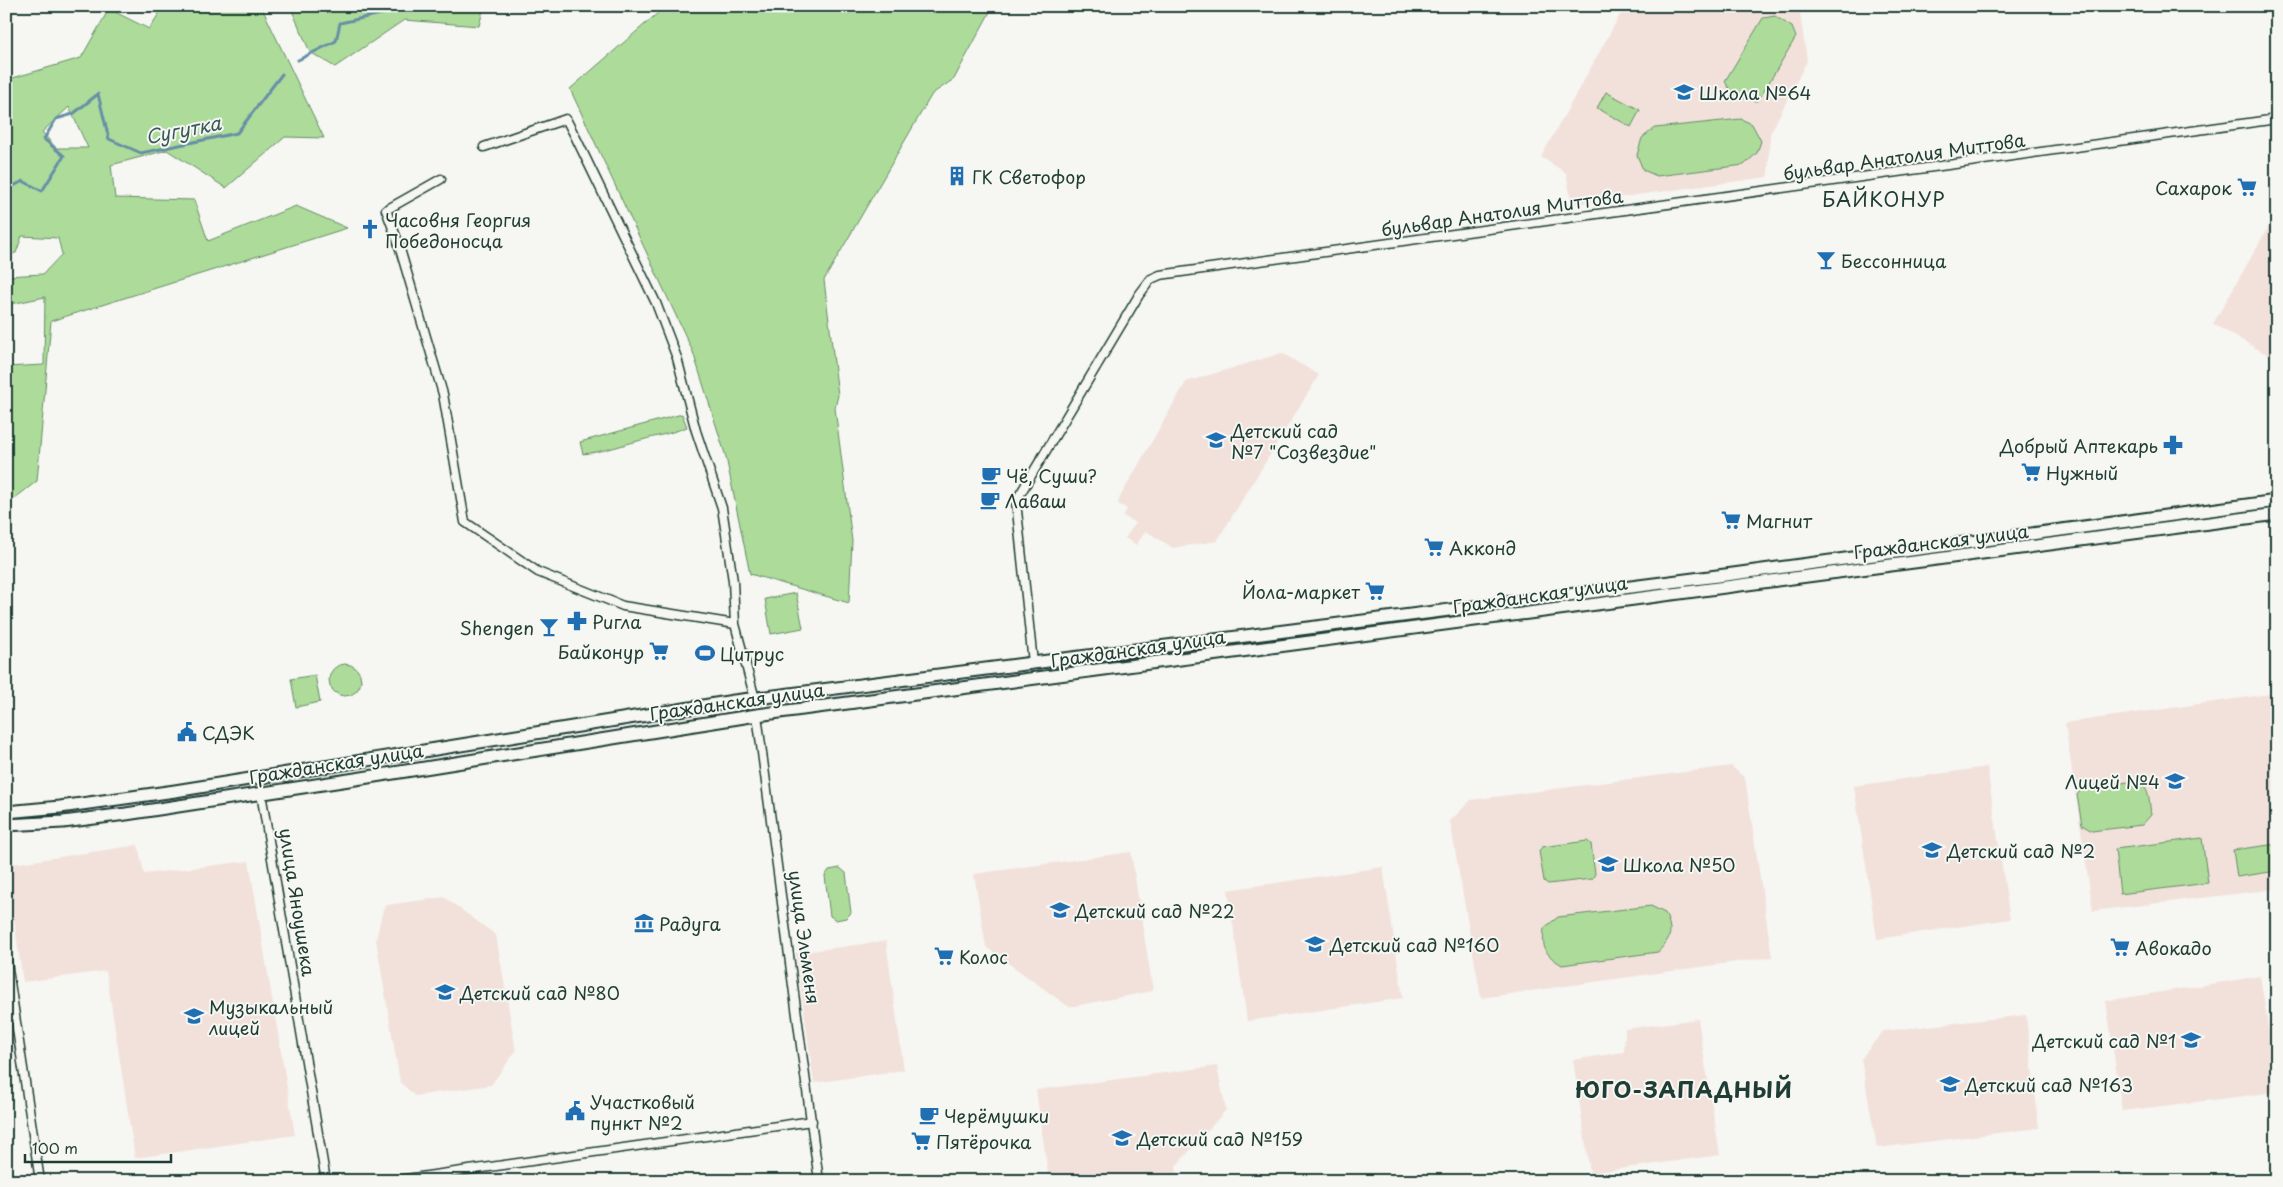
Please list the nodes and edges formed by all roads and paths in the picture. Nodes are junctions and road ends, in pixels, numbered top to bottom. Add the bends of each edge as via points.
1 (2277, 119) edge
2 (484, 147) dead end
3 (441, 179) dead end
4 (2277, 501) edge
5 (2277, 514) edge
6 (2009, 537) junction
7 (2011, 550) junction
8 (1410, 614) junction
9 (736, 624) junction
10 (1413, 628) junction
11 (1033, 662) junction
12 (755, 699) junction
13 (757, 714) junction
14 (258, 778) junction
15 (261, 793) junction
16 (6, 812) edge
17 (6, 825) edge
18 (6, 956) edge
19 (812, 1121) junction
20 (40, 1181) edge
21 (326, 1181) edge
22 (392, 1181) edge
23 (819, 1181) edge

1 - 11 street, бульвар Анатолия Миттова via 1151,279 1016,501
2 - 9 street via 566,119 667,326 696,431 722,508
3 - 9 street via 386,210 442,394 465,522 538,572 623,606
4 - 6 main road, Гражданская улица
5 - 7 main road, Гражданская улица
6 - 7 main road
6 - 8 main road, Гражданская улица
7 - 10 main road, Гражданская улица
8 - 10 main road
8 - 11 main road, Гражданская улица
9 - 12 street
10 - 13 main road, Гражданская улица
11 - 12 main road, Гражданская улица
12 - 13 main road, улица Эльменя
12 - 14 main road, Гражданская улица
13 - 15 main road, Гражданская улица
13 - 19 street, улица Эльменя
14 - 15 main road, улица Яноушека
14 - 16 main road, Гражданская улица via 60,808
15 - 17 main road, Гражданская улица via 63,822
15 - 21 street, улица Яноушека
18 - 20 street
19 - 22 street
19 - 23 street, улица Эльменя

